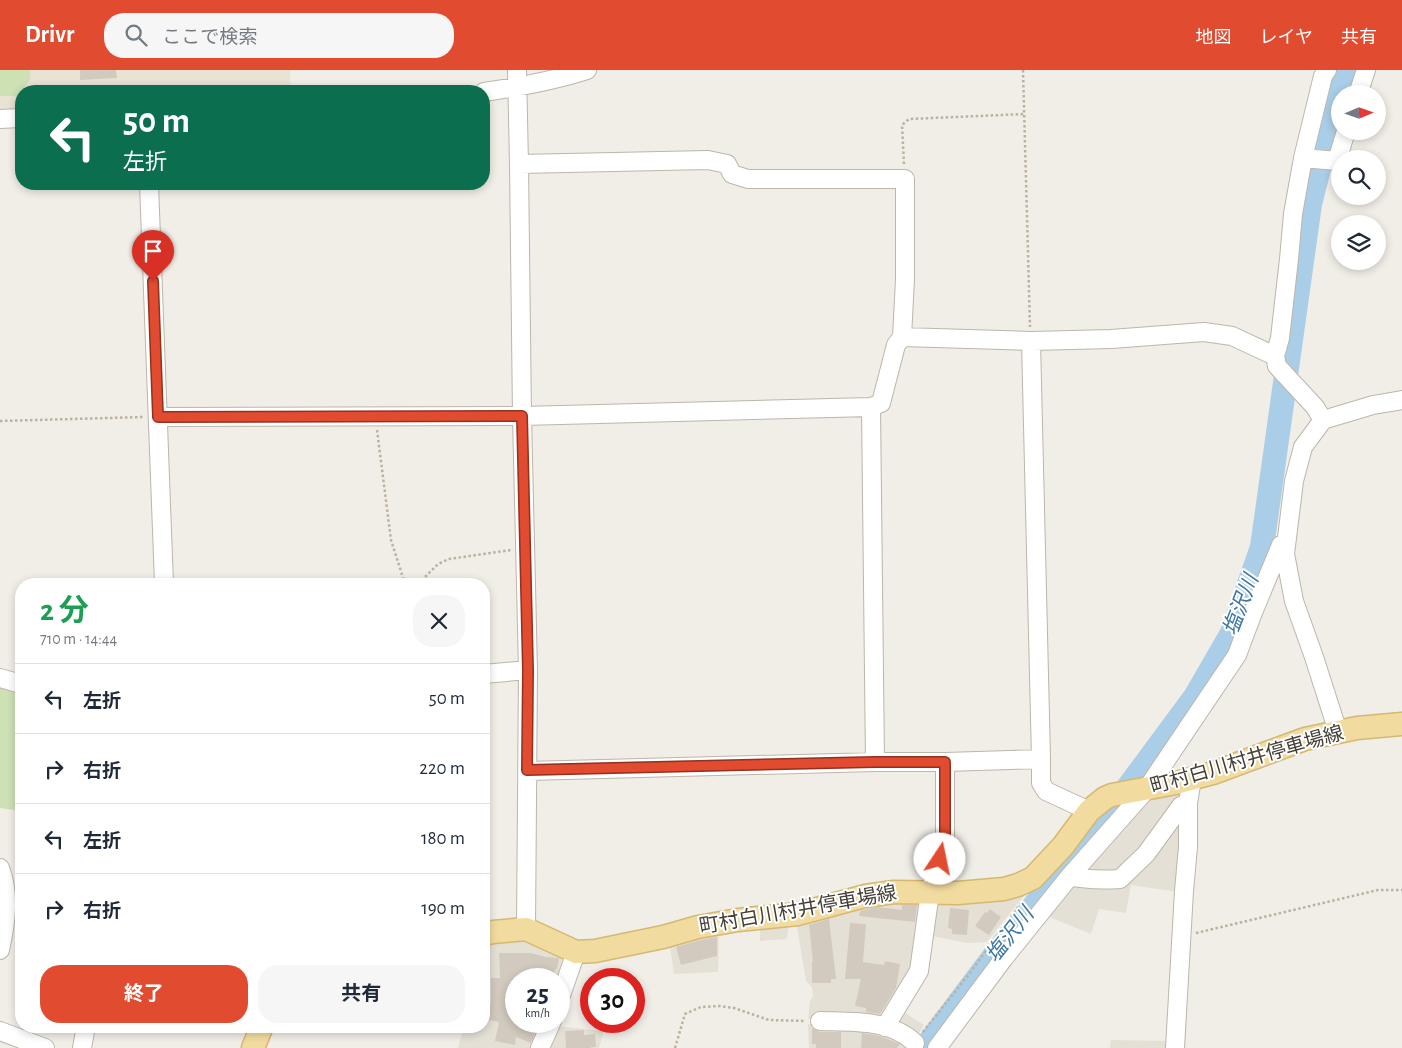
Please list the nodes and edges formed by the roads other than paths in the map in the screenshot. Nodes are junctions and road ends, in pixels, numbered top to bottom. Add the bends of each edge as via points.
1 (587, 70) edge
2 (1326, 70) edge
3 (1366, 70) edge
4 (518, 78) edge
5 (1361, 85) edge
6 (490, 90) edge
7 (15, 118) edge
8 (0, 119) edge
9 (1343, 140) edge
10 (1303, 158) junction
11 (520, 164) junction
12 (149, 190) edge
13 (902, 337) junction
14 (1030, 341) junction
15 (1276, 361) junction
16 (1402, 400) edge
17 (871, 407) junction
18 (1319, 413) junction
19 (522, 416) junction
20 (158, 417) junction
21 (1286, 542) junction
22 (164, 578) edge
23 (528, 670) junction
24 (490, 673) edge
25 (0, 678) edge
26 (15, 682) edge
27 (1402, 724) edge
28 (1338, 732) junction
29 (1041, 759) junction
30 (875, 762) junction
31 (945, 762) junction
32 (527, 770) junction
33 (1192, 779) junction
34 (1144, 790) junction
35 (1188, 803) junction
36 (1089, 811) junction
37 (0, 868) edge
38 (1070, 876) junction
39 (6, 885) junction
40 (15, 889) edge
41 (930, 892) junction
42 (526, 929) junction
43 (490, 932) edge
44 (0, 950) edge
45 (576, 952) junction
46 (570, 969) edge
47 (820, 1021) road end
48 (885, 1027) junction
49 (0, 1031) edge
50 (85, 1033) edge
51 (259, 1033) edge
52 (547, 1033) edge
53 (914, 1043) road end
54 (44, 1048) edge
55 (82, 1048) edge
56 (253, 1048) edge
57 (540, 1048) edge
58 (937, 1048) edge
59 (1175, 1048) edge

1 - 4 street via 561,78
2 - 10 street
3 - 5 street
4 - 6 street
4 - 11 street
7 - 8 street
9 - 10 street via 1337,161
10 - 15 street via 1293,214
11 - 13 street via 708,160 727,164 732,174 748,179 904,179 906,279
11 - 19 street
12 - 20 street
13 - 14 street
13 - 17 street via 896,345 881,403
14 - 15 street via 1204,332 1232,336
14 - 29 street
15 - 18 street
16 - 18 street
17 - 19 street
17 - 30 street
18 - 21 street via 1303,448 1294,481
19 - 20 street
19 - 23 street
20 - 22 street
21 - 28 street via 1285,554 1294,601
21 - 34 street via 1281,545 1237,655
23 - 24 street
23 - 32 street
25 - 26 street
27 - 28 main road, 町村白川村井停車場線
28 - 33 main road, 町村白川村井停車場線 via 1298,741
29 - 31 street
29 - 36 street via 1041,783 1046,791
30 - 31 street
30 - 32 street
31 - 41 street via 945,842
32 - 42 street
33 - 34 main road, 町村白川村井停車場線
33 - 35 street
34 - 36 main road, 町村白川村井停車場線 via 1105,798
34 - 38 street
35 - 38 street via 1181,806 1146,854 1120,879
35 - 59 street
36 - 41 main road, 町村白川村井停車場線 via 1034,878 1004,889
37 - 39 street
38 - 58 street
39 - 40 street
39 - 44 street via 5,927
41 - 45 main road, 町村白川村井停車場線 via 865,896 798,914 706,925 627,945
41 - 48 street via 919,971
42 - 43 main road, 町村白川村井停車場線
42 - 45 main road, 町村白川村井停車場線
45 - 46 street
47 - 48 street via 859,1021
48 - 53 street via 906,1035
49 - 54 street
50 - 55 street
51 - 56 main road
52 - 57 street

